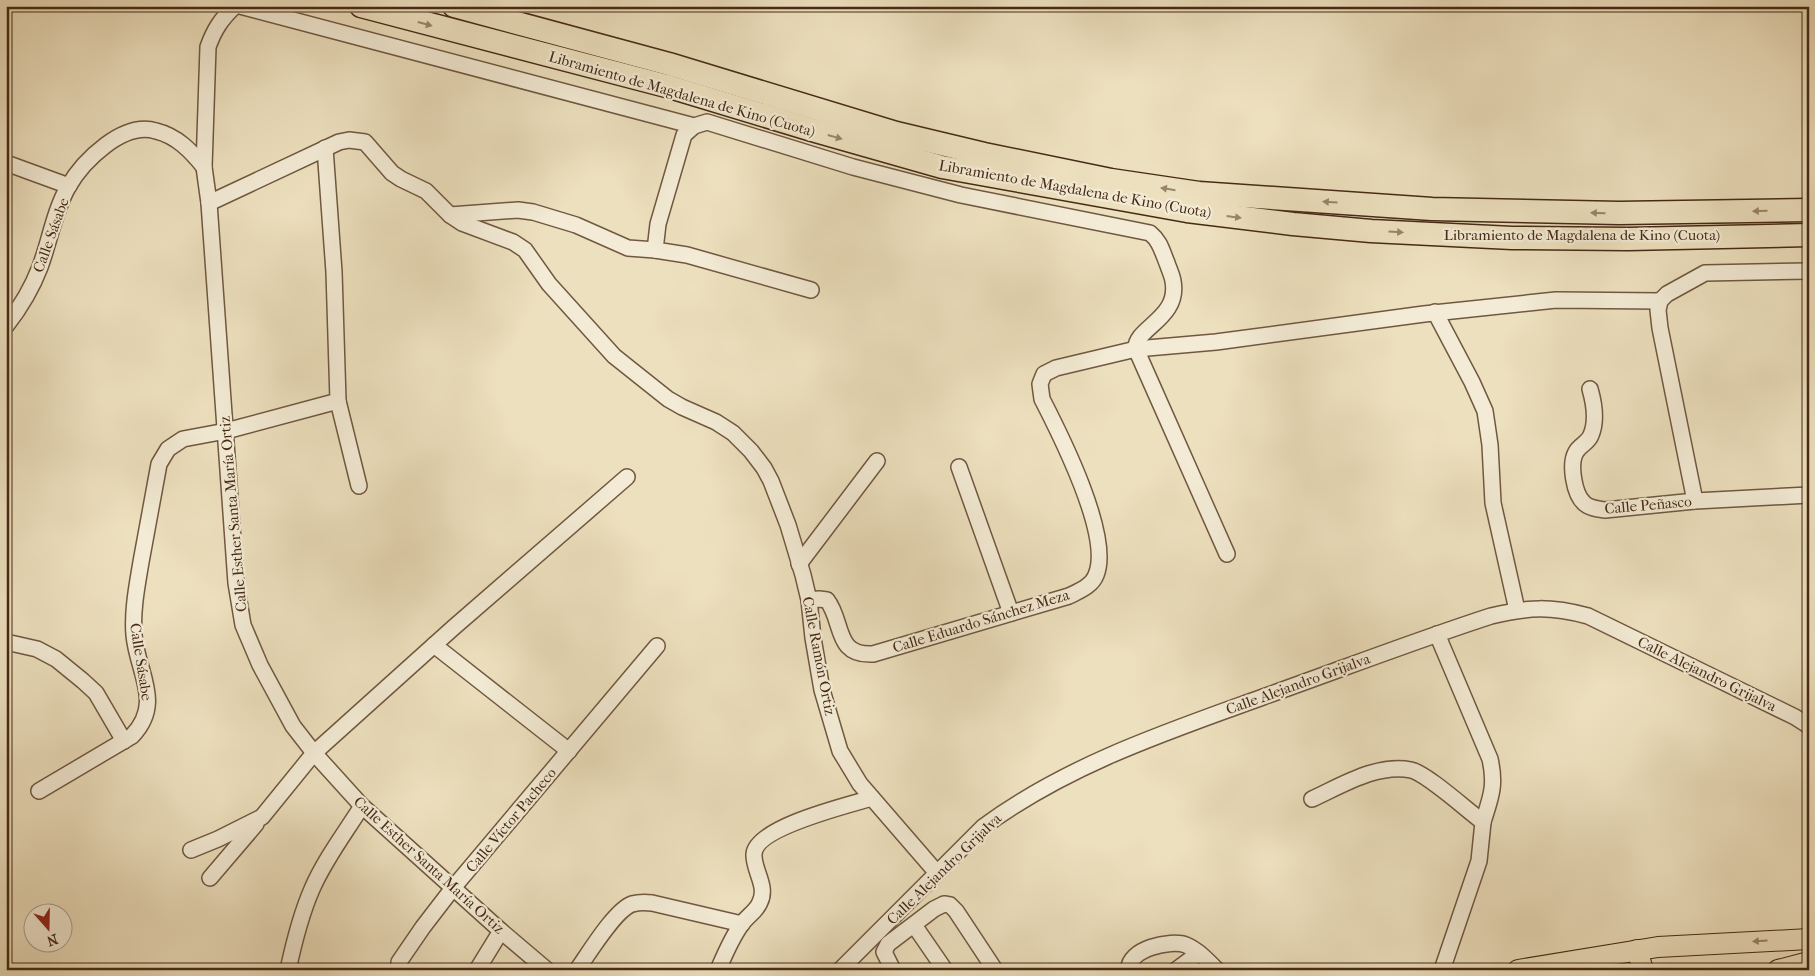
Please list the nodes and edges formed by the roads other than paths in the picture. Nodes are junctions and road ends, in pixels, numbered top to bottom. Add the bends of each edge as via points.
1 (235, 6) edge
2 (240, 6) edge
3 (361, 6) edge
4 (454, 6) edge
5 (694, 126) junction
6 (325, 148) junction
7 (6, 163) edge
8 (204, 167) junction
9 (69, 186) junction
10 (209, 203) junction
11 (1809, 210) edge
12 (450, 215) junction
13 (1809, 235) edge
14 (655, 250) junction
15 (1809, 271) edge
16 (811, 290) dead end
17 (1660, 301) junction
18 (1435, 312) junction
19 (6, 326) edge
20 (1136, 349) junction
21 (1590, 389) dead end
22 (338, 401) junction
23 (226, 431) junction
24 (877, 461) dead end
25 (959, 467) dead end
26 (627, 477) dead end
27 (359, 486) dead end
28 (1809, 495) edge
29 (1695, 501) junction
30 (1227, 554) dead end
31 (800, 564) junction
32 (809, 600) junction
33 (1517, 610) junction
34 (1011, 613) junction
35 (1437, 634) junction
36 (6, 642) edge
37 (434, 645) junction
38 (657, 646) dead end
39 (1809, 726) edge
40 (124, 741) junction
41 (569, 751) junction
42 (314, 752) junction
43 (39, 791) dead end
44 (872, 798) junction
45 (1312, 798) dead end
46 (362, 806) junction
47 (262, 816) junction
48 (1483, 822) junction
49 (191, 850) dead end
50 (937, 873) junction
51 (210, 878) dead end
52 (453, 888) junction
53 (742, 924) junction
54 (914, 925) junction
55 (501, 931) junction
56 (1809, 939) edge
57 (1637, 950) junction
58 (1199, 953) junction
59 (399, 962) dead end
60 (1809, 962) edge
61 (288, 970) edge
62 (477, 970) edge
63 (547, 970) edge
64 (578, 970) edge
65 (718, 970) edge
66 (840, 970) edge
67 (892, 970) edge
68 (945, 970) edge
69 (995, 970) edge
70 (1129, 970) edge
71 (1176, 970) edge
72 (1217, 970) edge
73 (1442, 970) edge
74 (1518, 970) edge
75 (1643, 970) edge
76 (1778, 970) edge

1 - 8 street, Calle Esther Santa María Ortiz via 222,18 208,47
2 - 5 street
3 -> 13 highway, Libramiento de Magdalena de Kino (Cuota) via 670,87 942,167 1187,211 1371,231 1512,238
11 -> 4 highway, Libramiento de Magdalena de Kino (Cuota) via 1619,214 1432,209 1199,193 1111,180 896,133 669,64
5 - 14 street via 684,135 658,224
5 - 20 street via 707,122 853,167 961,195 1150,233 1158,240 1174,282 1173,292 1164,316 1140,337
6 - 10 street, Calle Ramón Ortiz
6 - 12 street, Calle Ramón Ortiz via 349,140 365,142 400,180 426,191
6 - 22 street via 334,272
7 - 9 street
8 - 9 street, Calle Sásabe via 188,148 166,134 138,130 108,143 85,164
8 - 10 street, Calle Esther Santa María Ortiz
9 - 19 street, Calle Sásabe via 59,205 40,268 25,299
10 - 23 street, Calle Esther Santa María Ortiz
12 - 14 street via 518,210 533,212 576,225 628,248
12 - 31 street, Calle Ramón Ortiz via 471,227 513,242 524,250 549,284 614,356 668,398 733,434 751,452 771,481
14 - 16 street via 687,255
15 - 17 street via 1706,273 1666,294
17 - 18 street via 1556,300
17 - 29 street via 1660,328
18 - 20 street via 1216,342
18 - 33 street via 1485,410 1493,503
20 - 30 street
20 - 34 street, Calle Eduardo Sánchez Meza via 1044,374 1040,384 1042,399 1089,503 1098,542 1099,566 1096,577 1086,588 1070,596
21 - 29 street, Calle Peñasco via 1594,417 1591,435 1576,452 1573,467 1576,492 1584,504 1605,510
22 - 23 street, Calle Sásabe
22 - 27 street
23 - 40 street, Calle Sásabe via 182,439 168,449 159,464 133,621 148,705 140,728
23 - 42 street, Calle Esther Santa María Ortiz via 236,583 243,625 279,702
24 - 31 street
25 - 34 street
26 - 37 street
28 - 29 street, Calle Peñasco
31 - 32 street, Calle Ramón Ortiz
32 - 34 street, Calle Eduardo Sánchez Meza via 827,600 844,642 855,652 865,654
32 - 44 street, Calle Ramón Ortiz via 822,690 832,726 840,751
33 - 35 street, Calle Alejandro Grijalva
33 - 39 street, Calle Alejandro Grijalva via 1563,610 1588,616
35 - 48 street via 1492,767 1492,795
35 - 50 street, Calle Alejandro Grijalva via 1164,733 1066,776 1009,808 983,827
36 - 40 street via 37,649 56,659 83,681 96,693
37 - 41 street
37 - 42 street
38 - 41 street, Calle Víctor Pacheco
40 - 43 street, Calle Sásabe
41 - 52 street, Calle Víctor Pacheco
42 - 46 street, Calle Esther Santa María Ortiz
42 - 47 street
44 - 50 street, Calle Ramón Ortiz
44 - 53 street via 781,828 757,844 754,852 762,896 760,904
45 - 48 street via 1371,773 1390,769 1411,770 1425,776
46 - 52 street, Calle Esther Santa María Ortiz
46 - 61 street via 312,889
47 - 49 street
47 - 51 street
48 - 73 street via 1479,861
50 - 66 street, Calle Alejandro Grijalva
52 - 55 street, Calle Esther Santa María Ortiz
52 - 59 street, Calle Víctor Pacheco
53 - 64 street via 652,903 632,904 615,918
53 - 65 street
54 - 67 street via 885,948
54 - 68 street
54 - 69 street via 940,905 947,904 956,911
55 - 62 street
55 - 63 street, Calle Esther Santa María Ortiz
56 -> 57 main road
57 - 74 main road
57 - 75 main road
58 - 70 street via 1187,945 1164,945 1139,952 1128,964
58 - 71 street
58 - 72 street
60 - 76 main road

